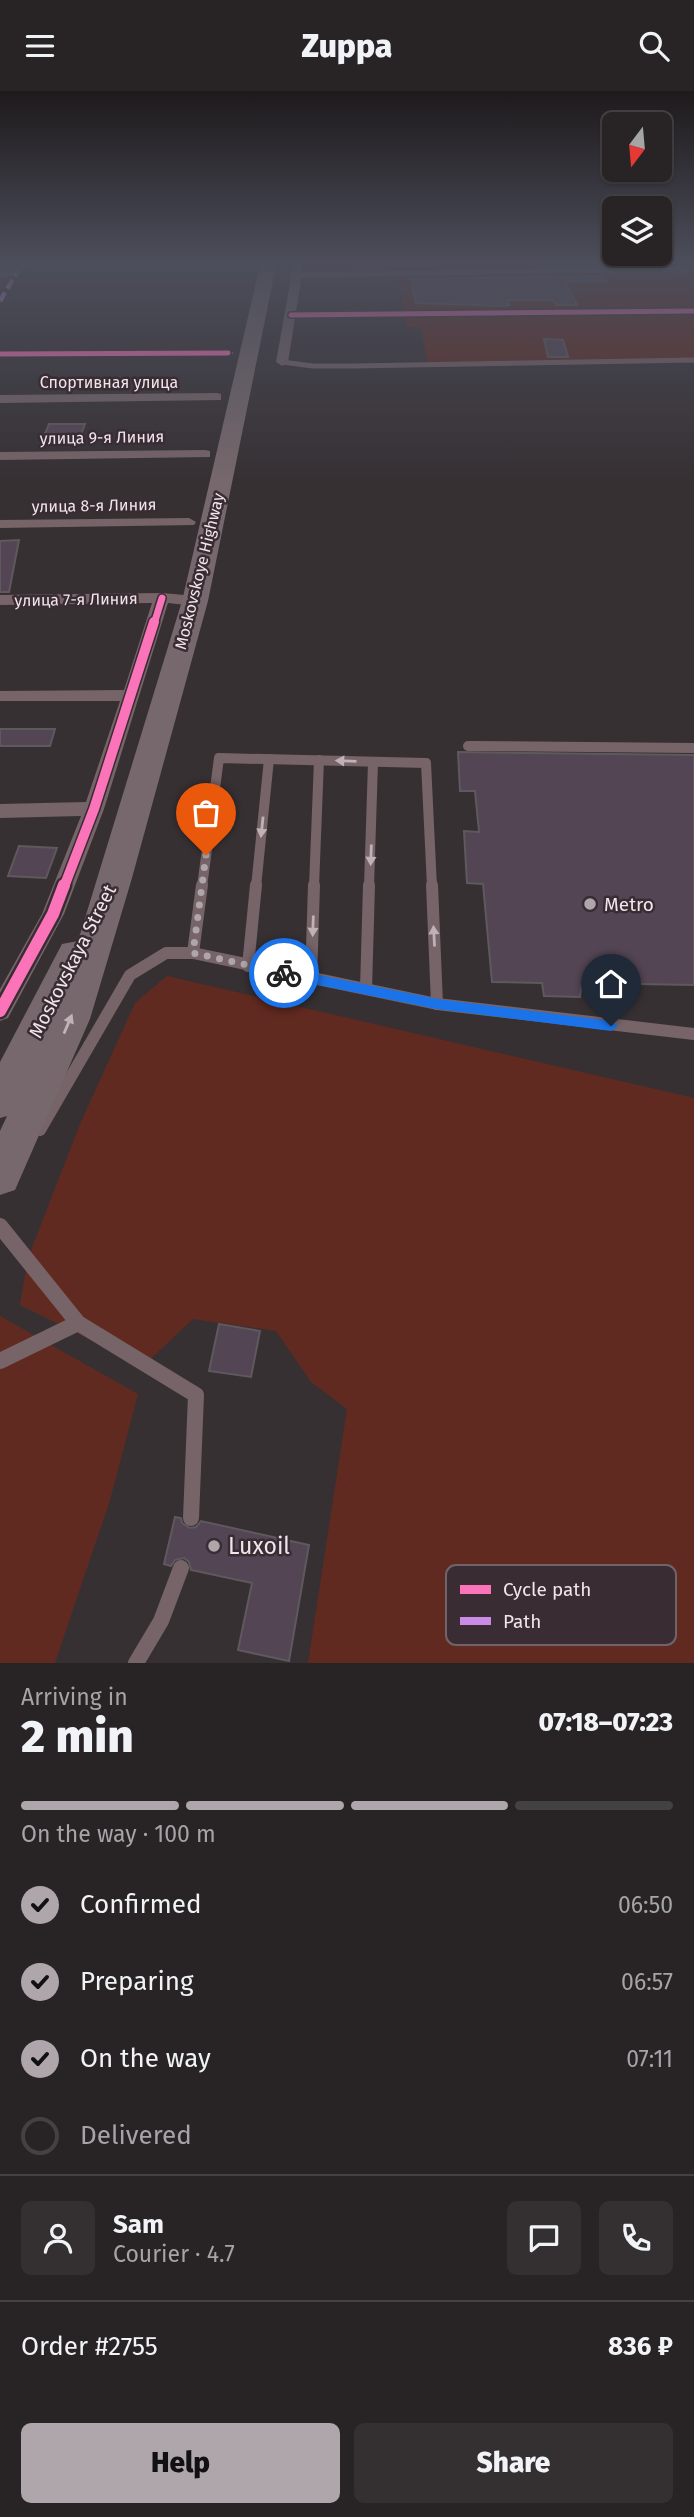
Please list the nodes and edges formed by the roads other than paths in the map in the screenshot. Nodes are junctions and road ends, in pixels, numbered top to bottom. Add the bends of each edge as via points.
1 (253, 334) edge
2 (287, 334) edge
3 (228, 353) dead end
4 (0, 354) edge
5 (694, 360) edge
6 (282, 362) joint
7 (217, 397) dead end
8 (0, 399) edge
9 (205, 454) dead end
10 (0, 456) edge
11 (188, 522) dead end
12 (0, 524) edge
13 (162, 598) junction
14 (0, 600) edge
15 (195, 601) junction
16 (131, 695) junction
17 (0, 696) edge
18 (468, 746) dead end
19 (694, 748) edge
20 (269, 759) junction
21 (319, 760) junction
22 (373, 762) junction
23 (94, 809) junction
24 (0, 811) edge
25 (115, 878) joint
26 (193, 953) junction
27 (248, 966) junction
28 (10, 974) edge
29 (311, 979) junction
30 (366, 989) junction
31 (437, 1004) junction
32 (0, 1011) edge
33 (694, 1034) edge
34 (24, 1112) edge
35 (0, 1176) edge
36 (0, 1188) edge
37 (0, 1226) edge
38 (78, 1323) junction
39 (0, 1361) edge
40 (191, 1518) dead end
41 (181, 1568) dead end
42 (136, 1663) edge

1 - 15 highway, Moskovskoye Highway
2 - 6 street
3 - 4 street
5 - 6 lane via 353,366
7 - 8 street, Спортивная улица
9 - 10 street, улица 9-я Линия
11 - 12 street, улица 8-я Линия
13 - 14 street, улица 7-я Линия
13 - 15 street, улица 7-я Линия
13 - 16 street
15 - 25 highway, Moskovskoye Highway
16 - 17 street
16 - 23 street
18 - 19 lane
20 - 21 lane
20 - 26 lane via 219,758
20 -> 27 lane
22 -> 21 lane
21 -> 29 lane
22 -> 30 lane
31 -> 22 lane via 426,763
23 - 24 street
23 - 28 street via 53,914
25 - 34 highway, Moskovskaya Street via 71,1019
26 - 27 lane
26 - 34 lane via 166,953 130,975
27 - 29 lane
28 - 32 street
29 - 30 lane
30 - 31 lane
31 - 33 lane
34 - 35 highway, Moskovskaya Street
34 - 36 lane
37 - 38 lane
38 - 39 lane
38 - 40 lane via 196,1395
41 - 42 lane via 161,1622

